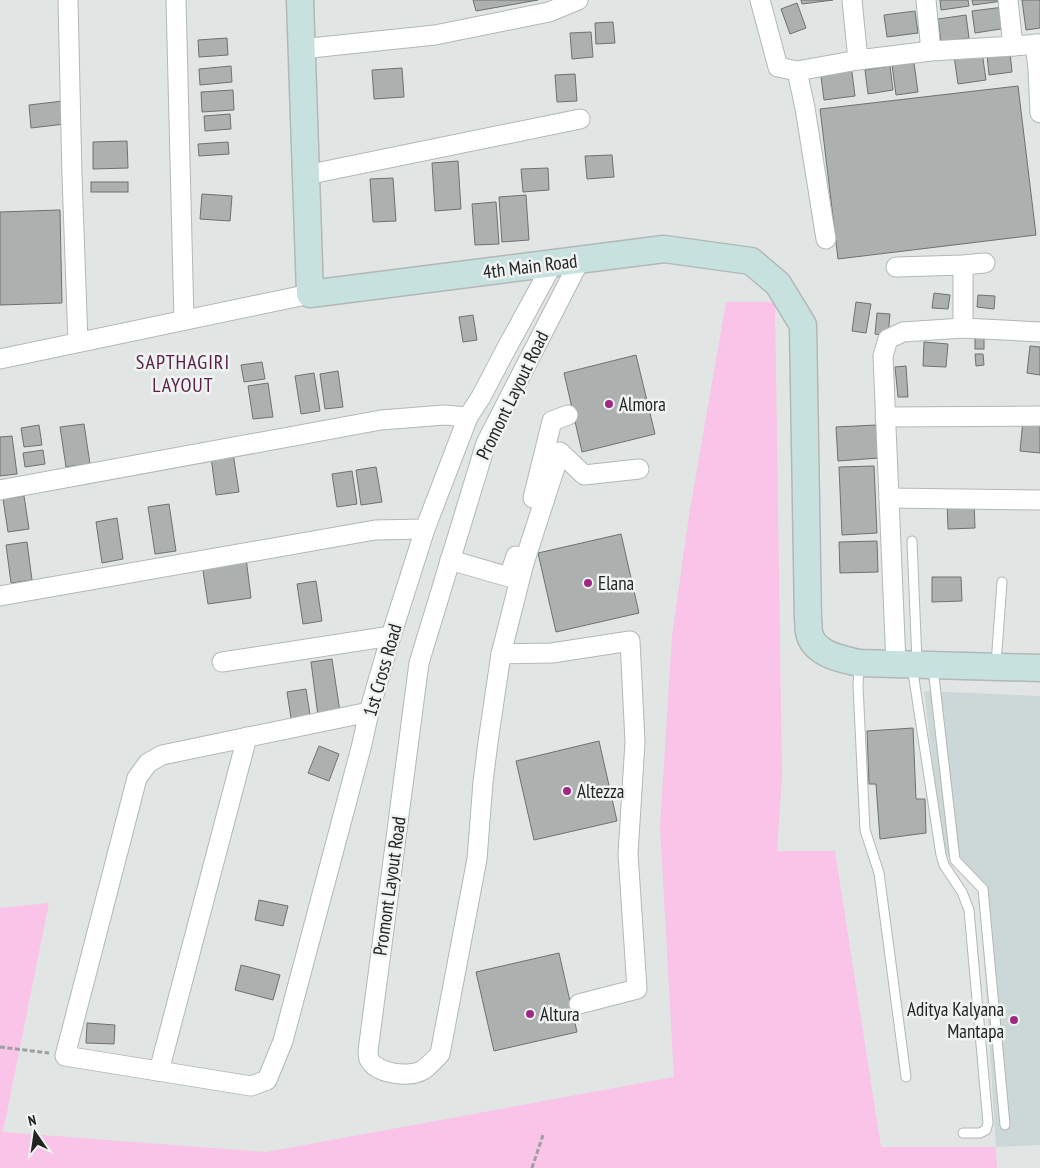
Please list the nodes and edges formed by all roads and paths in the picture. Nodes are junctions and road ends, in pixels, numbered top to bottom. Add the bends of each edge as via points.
1 (68, 0) edge
2 (176, 0) edge
3 (300, 0) edge
4 (578, 0) edge
5 (760, 0) edge
6 (852, 0) edge
7 (926, 0) edge
8 (1008, 0) edge
9 (1038, 44) edge
10 (1013, 46) junction
11 (302, 49) junction
12 (931, 51) junction
13 (858, 60) junction
14 (797, 71) junction
15 (1040, 113) edge
16 (580, 119) dead end
17 (306, 175) junction
18 (826, 240) dead end
19 (580, 260) junction
20 (553, 263) junction
21 (985, 263) dead end
22 (963, 265) junction
23 (896, 267) dead end
24 (310, 294) junction
25 (184, 320) junction
26 (963, 328) junction
27 (1040, 332) edge
28 (78, 342) junction
29 (0, 359) edge
30 (568, 415) dead end
31 (1040, 416) edge
32 (468, 417) junction
33 (885, 417) junction
34 (639, 469) dead end
35 (0, 490) edge
36 (889, 498) junction
37 (1040, 500) edge
38 (425, 529) junction
39 (912, 541) dead end
40 (450, 560) junction
41 (1002, 582) dead end
42 (0, 596) edge
43 (391, 636) junction
44 (501, 654) junction
45 (222, 662) dead end
46 (859, 663) junction
47 (915, 665) junction
48 (996, 667) junction
49 (1040, 668) edge
50 (369, 712) junction
51 (247, 737) junction
52 (579, 1004) dead end
53 (0, 1047) edge
54 (65, 1056) junction
55 (159, 1071) junction
56 (906, 1077) dead end
57 (1005, 1125) dead end
58 (963, 1133) dead end
59 (542, 1135) dead end
60 (532, 1168) edge

1 - 28 street
2 - 25 street
3 - 11 street
4 - 11 street via 549,12 435,35
5 - 14 street via 778,67
6 - 13 street
7 - 12 street
8 - 10 street
9 - 10 street
9 - 15 street
10 - 12 street
11 - 17 street
12 - 13 street
13 - 14 street
14 - 18 street
16 - 17 street
17 - 24 street
19 - 20 street, 4th Main Road
19 - 40 street, Promont Layout Road via 486,443
19 - 46 street, 4th Main Road via 664,249 751,261 778,284 803,325 809,634 824,652
20 - 24 street, 4th Main Road
20 - 32 street, 1st Cross Road
21 - 22 street
22 - 23 street
22 - 26 street
24 - 25 street
25 - 28 street
26 - 27 street
26 - 33 street via 903,332 888,339 883,356
28 - 29 street
30 - 40 street via 552,421 509,577
31 - 33 street
32 - 35 street via 444,415 382,420
32 - 38 street, 1st Cross Road
33 - 36 street
34 - 44 street via 584,476 560,452 524,563
36 - 37 street
36 - 47 street
38 - 42 street via 375,530
38 - 43 street, 1st Cross Road
39 - 47 lane
40 - 44 street, Promont Layout Road via 419,663 370,1031 369,1059 384,1071 408,1074 422,1071 440,1054 477,859 483,782
41 - 48 lane
43 - 45 street
43 - 50 street, 1st Cross Road
44 - 52 street via 552,653 630,641 635,742 628,854 638,989
46 - 47 street
46 - 56 lane via 865,830 879,873
47 - 48 street
47 - 57 lane via 955,860 982,889
47 - 58 lane via 941,855 969,910 988,1123 986,1130 980,1133
48 - 49 street
50 - 51 street
50 - 55 street, 1st Cross Road via 284,1041 267,1080 251,1086
51 - 54 street via 162,755 148,763 137,778
51 - 55 street
53 - 54 path
54 - 55 street
59 - 60 path

